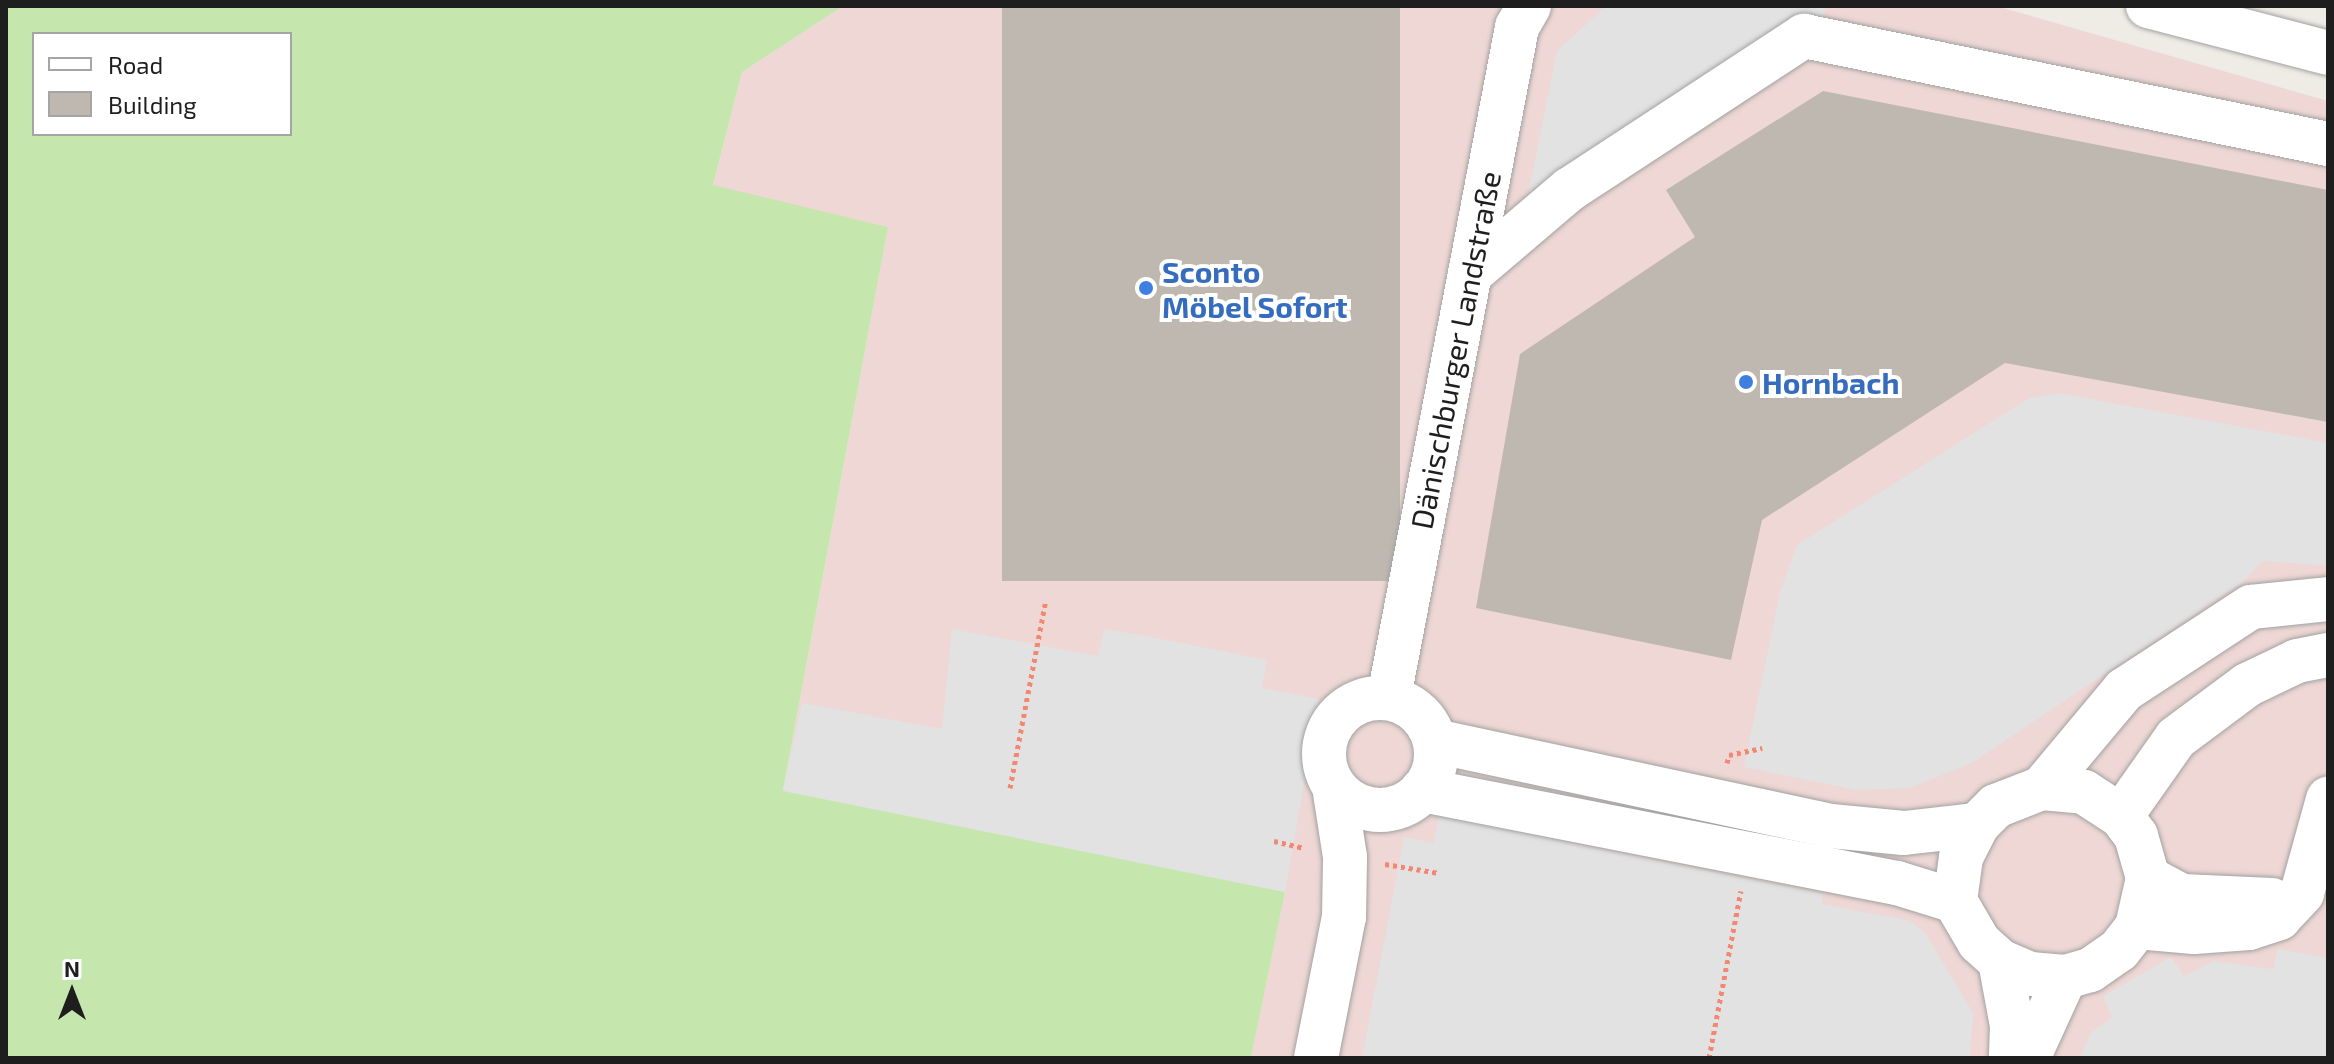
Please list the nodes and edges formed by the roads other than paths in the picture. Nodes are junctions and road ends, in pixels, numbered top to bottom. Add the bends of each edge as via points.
1 (1529, 6) edge
2 (2148, 6) edge
3 (2328, 53) edge
4 (2328, 144) edge
5 (1470, 274) junction
6 (2328, 599) edge
7 (2328, 655) edge
8 (1389, 697) junction
9 (1435, 741) junction
10 (1614, 782) junction
11 (1334, 786) junction
12 (2042, 788) junction
13 (1407, 799) junction
14 (2328, 799) edge
15 (1537, 813) junction
16 (2121, 816) junction
17 (1977, 825) junction
18 (1831, 826) junction
19 (1617, 830) junction
20 (1801, 866) junction
21 (2148, 878) junction
22 (2302, 893) junction
23 (1955, 901) junction
24 (1344, 917) junction
25 (2137, 927) junction
26 (2000, 961) junction
27 (2065, 977) junction
28 (1316, 1058) edge
29 (2011, 1058) edge
30 (2028, 1058) edge

1 - 5 street, Dänischburger Landstraße via 1517,27
2 - 3 street
4 - 5 street via 1804,36 1570,189
5 - 8 street, Dänischburger Landstraße
6 - 12 street via 2251,607 2136,682
7 - 16 street via 2297,661 2247,685 2176,738
8 - 9 street via 1425,720
8 - 11 street via 1365,700 1332,725 1325,744 1325,771
9 - 10 street
9 - 13 street via 1435,764
10 - 15 street via 1561,783 1542,796
10 - 18 street
10 - 19 street
11 - 13 street via 1363,808
11 - 24 street via 1345,857
12 - 16 street via 2084,792
12 - 17 street via 1996,806
13 - 15 street
13 - 24 street
14 - 22 street
15 - 19 street
16 - 21 street via 2136,836
17 - 18 street via 1904,833
17 - 23 street via 1961,857
18 - 20 street via 1808,840
19 - 20 street
20 - 23 street via 1897,883
21 - 22 street via 2182,896 2224,901
21 - 25 street
22 - 25 street via 2279,918 2249,928 2194,932
23 - 26 street via 1979,942
24 - 28 street
25 - 27 street via 2119,950 2090,970
26 - 27 street via 2030,974
26 - 29 street via 2012,1026
27 - 30 street

